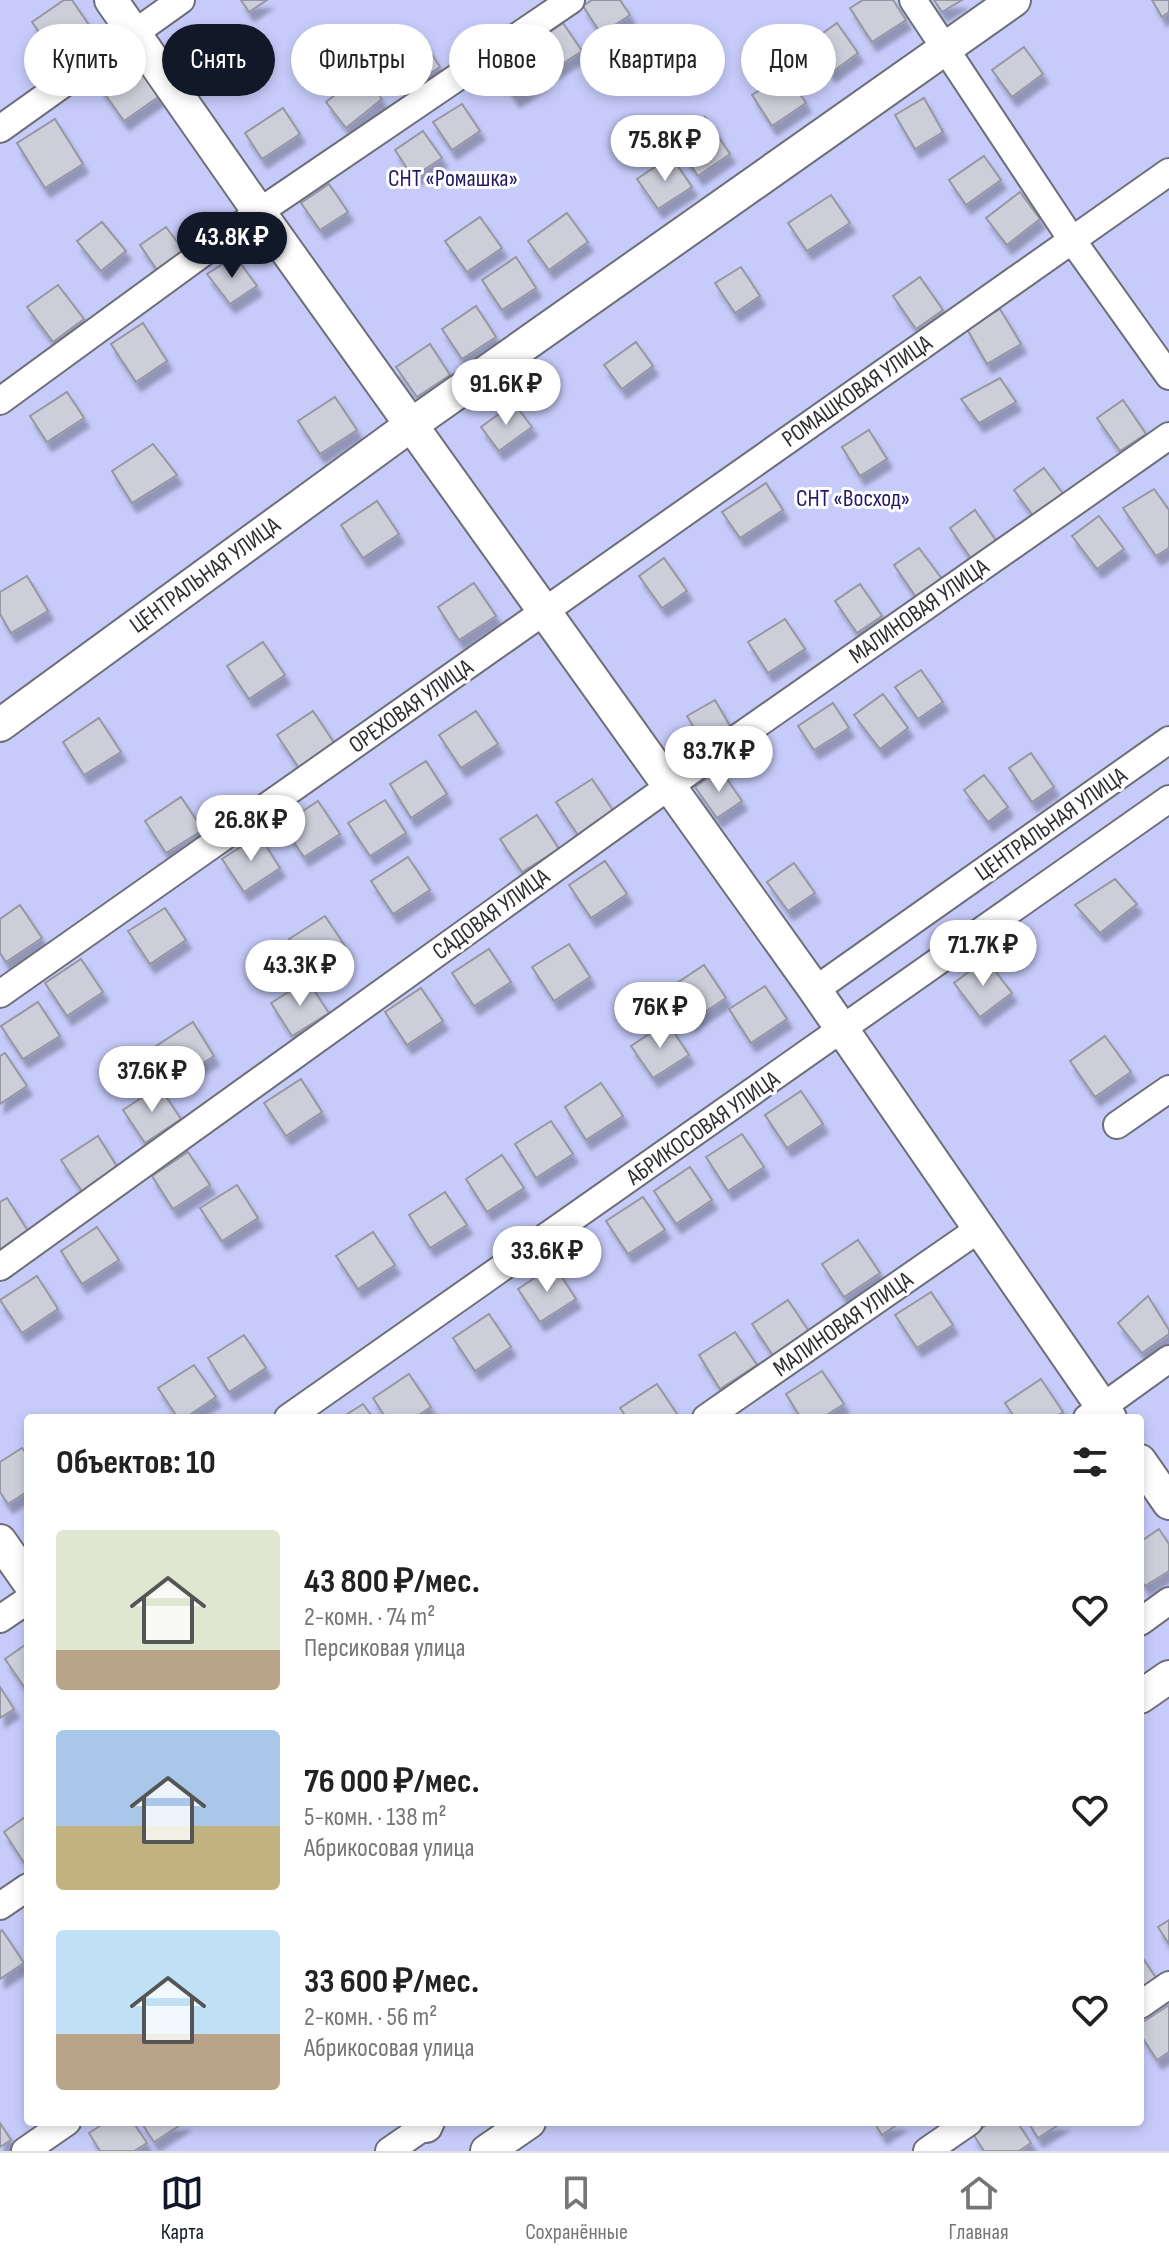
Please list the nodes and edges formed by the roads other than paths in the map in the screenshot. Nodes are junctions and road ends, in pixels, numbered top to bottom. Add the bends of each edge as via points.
1 (111, 0) edge
2 (181, 0) edge
3 (571, 0) edge
4 (913, 0) edge
5 (1014, 0) edge
6 (128, 24) edge
7 (146, 24) edge
8 (946, 48) junction
9 (146, 49) edge
10 (46, 96) edge
11 (0, 129) edge
12 (1169, 172) edge
13 (259, 212) junction
14 (1072, 240) junction
15 (1169, 376) edge
16 (0, 401) edge
17 (411, 425) junction
18 (1169, 436) edge
19 (546, 611) junction
20 (0, 725) edge
21 (1169, 740) edge
22 (670, 786) junction
23 (1169, 799) edge
24 (815, 990) junction
25 (0, 994) edge
26 (842, 1030) junction
27 (1169, 1089) edge
28 (1117, 1125) dead end
29 (979, 1229) junction
30 (0, 1267) edge
31 (1169, 1359) edge
32 (294, 1414) edge
33 (712, 1414) edge
34 (1100, 1414) edge
35 (1144, 1467) edge
36 (1169, 1503) edge
37 (0, 1541) edge
38 (24, 1575) edge
39 (1169, 1601) edge
40 (24, 1603) edge
41 (0, 1619) edge
42 (1144, 1619) edge
43 (1169, 1677) edge
44 (1144, 1694) edge
45 (24, 1890) edge
46 (0, 1906) edge
47 (1169, 1985) edge
48 (1144, 2002) edge
49 (61, 2126) edge
50 (423, 2126) edge
51 (523, 2126) edge
52 (963, 2126) edge
53 (25, 2151) edge
54 (389, 2151) edge
55 (487, 2151) edge
56 (927, 2151) edge

1 - 6 street
2 - 7 street
3 - 13 street
4 - 8 street
5 - 8 street, ЦЕНТРАЛЬНАЯ УЛИЦА
8 - 14 street
8 - 17 street, ЦЕНТРАЛЬНАЯ УЛИЦА
9 - 13 street
10 - 11 street
12 - 14 street, РОМАШКОВАЯ УЛИЦА
13 - 16 street
13 - 17 street
14 - 15 street
14 - 19 street, РОМАШКОВАЯ УЛИЦА
17 - 19 street
17 - 20 street, ЦЕНТРАЛЬНАЯ УЛИЦА
18 - 22 street, МАЛИНОВАЯ УЛИЦА
19 - 22 street
19 - 25 street, ОРЕХОВАЯ УЛИЦА
21 - 24 street, ЦЕНТРАЛЬНАЯ УЛИЦА
22 - 24 street
22 - 30 street, САДОВАЯ УЛИЦА
23 - 26 street, ЦЕНТРАЛЬНАЯ УЛИЦА
24 - 26 street
26 - 29 street
26 - 32 street, АБРИКОСОВАЯ УЛИЦА
27 - 28 street
29 - 33 street, МАЛИНОВАЯ УЛИЦА
29 - 34 street
31 - 34 street
35 - 36 street
37 - 38 street
39 - 42 street
40 - 41 street
43 - 44 street
45 - 46 street
47 - 48 street
49 - 53 street
50 - 54 street
51 - 55 street
52 - 56 street

